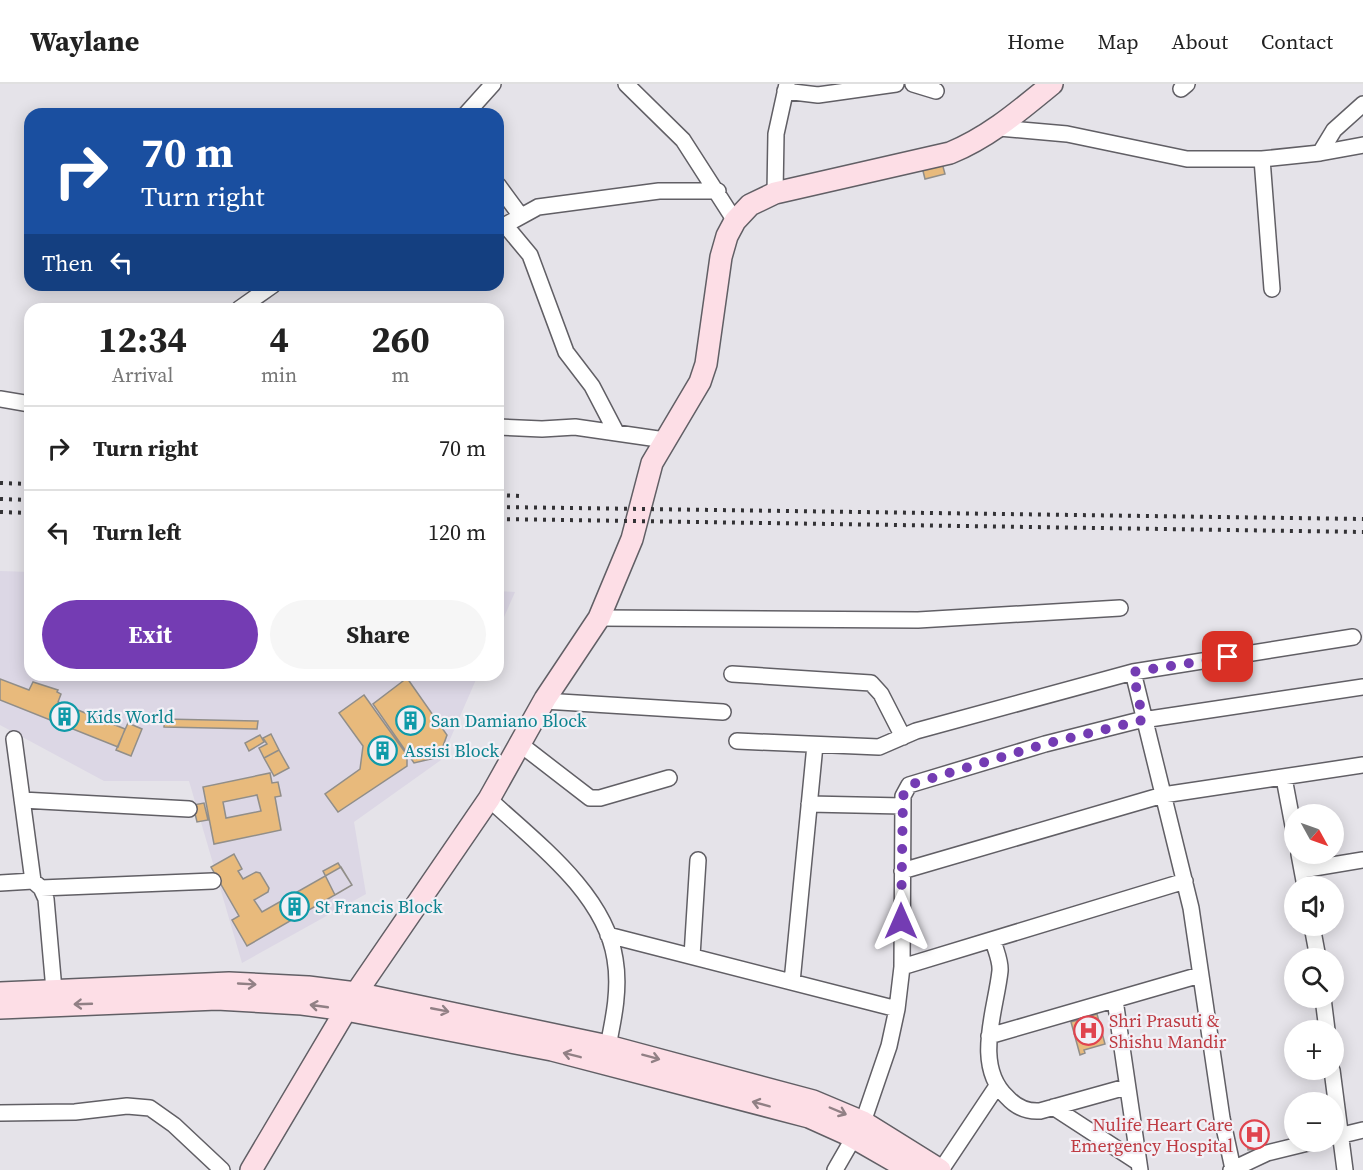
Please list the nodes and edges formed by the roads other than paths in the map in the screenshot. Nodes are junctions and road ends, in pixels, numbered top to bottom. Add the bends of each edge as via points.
1 (493, 84) edge
2 (626, 84) edge
3 (896, 84) edge
4 (913, 84) edge
5 (1052, 84) edge
6 (786, 88) edge
7 (936, 91) dead end
8 (1363, 104) edge
9 (471, 108) edge
10 (999, 128) junction
11 (1363, 146) edge
12 (1320, 153) junction
13 (1262, 159) junction
14 (718, 191) junction
15 (504, 193) edge
16 (775, 193) junction
17 (520, 215) junction
18 (735, 221) junction
19 (504, 226) edge
20 (504, 229) edge
21 (1272, 289) dead end
22 (264, 291) edge
23 (248, 303) edge
24 (0, 399) edge
25 (24, 403) edge
26 (504, 427) edge
27 (616, 432) junction
28 (665, 440) junction
29 (1120, 608) dead end
30 (598, 618) junction
31 (1353, 637) dead end
32 (1133, 672) junction
33 (732, 674) dead end
34 (1363, 687) edge
35 (544, 701) junction
36 (723, 712) dead end
37 (1143, 720) junction
38 (903, 737) junction
39 (14, 740) dead end
40 (737, 741) dead end
41 (520, 744) junction
42 (815, 745) junction
43 (1363, 765) edge
44 (669, 778) dead end
45 (1284, 778) junction
46 (1163, 795) junction
47 (489, 799) junction
48 (22, 800) junction
49 (809, 804) junction
50 (1289, 804) edge
51 (903, 806) junction
52 (189, 809) dead end
53 (698, 860) dead end
54 (1363, 860) edge
55 (1301, 864) edge
56 (1302, 870) junction
57 (902, 871) junction
58 (1303, 876) edge
59 (213, 881) dead end
60 (1185, 881) junction
61 (0, 883) edge
62 (37, 885) junction
63 (608, 935) junction
64 (993, 940) junction
65 (692, 956) junction
66 (902, 967) junction
67 (1200, 975) junction
68 (792, 982) junction
69 (54, 990) junction
70 (0, 993) edge
71 (1115, 1000) junction
72 (351, 1002) junction
73 (0, 1008) edge
74 (897, 1009) junction
75 (989, 1036) junction
76 (608, 1046) junction
77 (998, 1086) junction
78 (1126, 1087) junction
79 (1053, 1107) junction
80 (0, 1113) edge
81 (858, 1130) junction
82 (1363, 1130) edge
83 (1344, 1134) edge
84 (1284, 1149) edge
85 (1341, 1152) edge
86 (1140, 1166) edge
87 (1232, 1169) edge
88 (222, 1170) edge
89 (251, 1170) edge
90 (835, 1170) edge
91 (909, 1170) edge
92 (941, 1170) edge
93 (1345, 1170) edge

1 - 9 street
2 - 14 street via 683,140
3 - 6 street via 818,95
4 - 7 street
5 - 10 main road
6 - 16 street via 776,134
8 - 12 street via 1334,130
10 - 13 street via 1067,134 1186,159
10 - 16 main road via 950,153
11 - 12 street
12 - 13 street
13 - 21 street
14 - 17 street via 659,191 538,207
14 - 18 street
15 - 17 street
16 - 18 main road via 750,205
17 - 19 street
18 - 28 main road via 721,257 706,364 700,382
20 - 27 street via 530,255 566,352 592,386
22 - 23 street
24 - 25 street
26 - 27 street via 575,427
27 - 28 street
28 - 30 main road via 652,463 632,539
29 - 30 street via 918,620
30 - 35 main road
31 - 32 street
32 - 37 street
32 - 38 street
33 - 38 street via 872,683
34 - 37 street
35 - 36 street
35 - 41 main road
37 - 46 street
37 - 51 street via 915,783 904,792
38 - 42 street via 868,748
39 - 48 street
40 - 42 street
41 - 44 street via 590,798
41 - 47 main road
42 - 49 street
43 - 45 street
45 - 46 street
45 - 50 street
46 - 57 street
46 - 60 street
47 - 63 street via 567,870
47 - 72 main road
48 - 52 street
48 - 62 street
49 - 51 street
49 - 68 street
51 - 57 street
53 - 65 street
54 - 56 street
55 - 56 street
56 - 58 street
57 - 66 street
59 - 62 street
60 - 64 street
60 - 67 street
61 - 62 street
62 - 69 street via 46,899
63 - 65 street
63 - 76 street via 617,990
64 - 66 street
64 - 75 street via 1000,973
65 - 68 street
66 - 74 street
67 - 71 street
67 - 87 street
68 - 74 street
69 - 70 main road
69 -> 72 main road via 229,983 308,987
71 - 75 street
71 - 78 street
72 -> 73 main road via 302,1004 217,999
72 -> 76 main road
81 -> 72 main road
72 - 89 main road
74 - 81 street via 889,1046
75 - 77 street
76 -> 81 main road via 813,1101
77 - 79 street via 1011,1102 1026,1111
77 - 92 street
78 - 79 street
78 - 86 street
79 - 86 street
80 - 88 street via 150,1108
81 - 90 street
81 - 91 main road
81 - 92 main road
82 - 83 street
84 - 87 street
85 - 93 street

